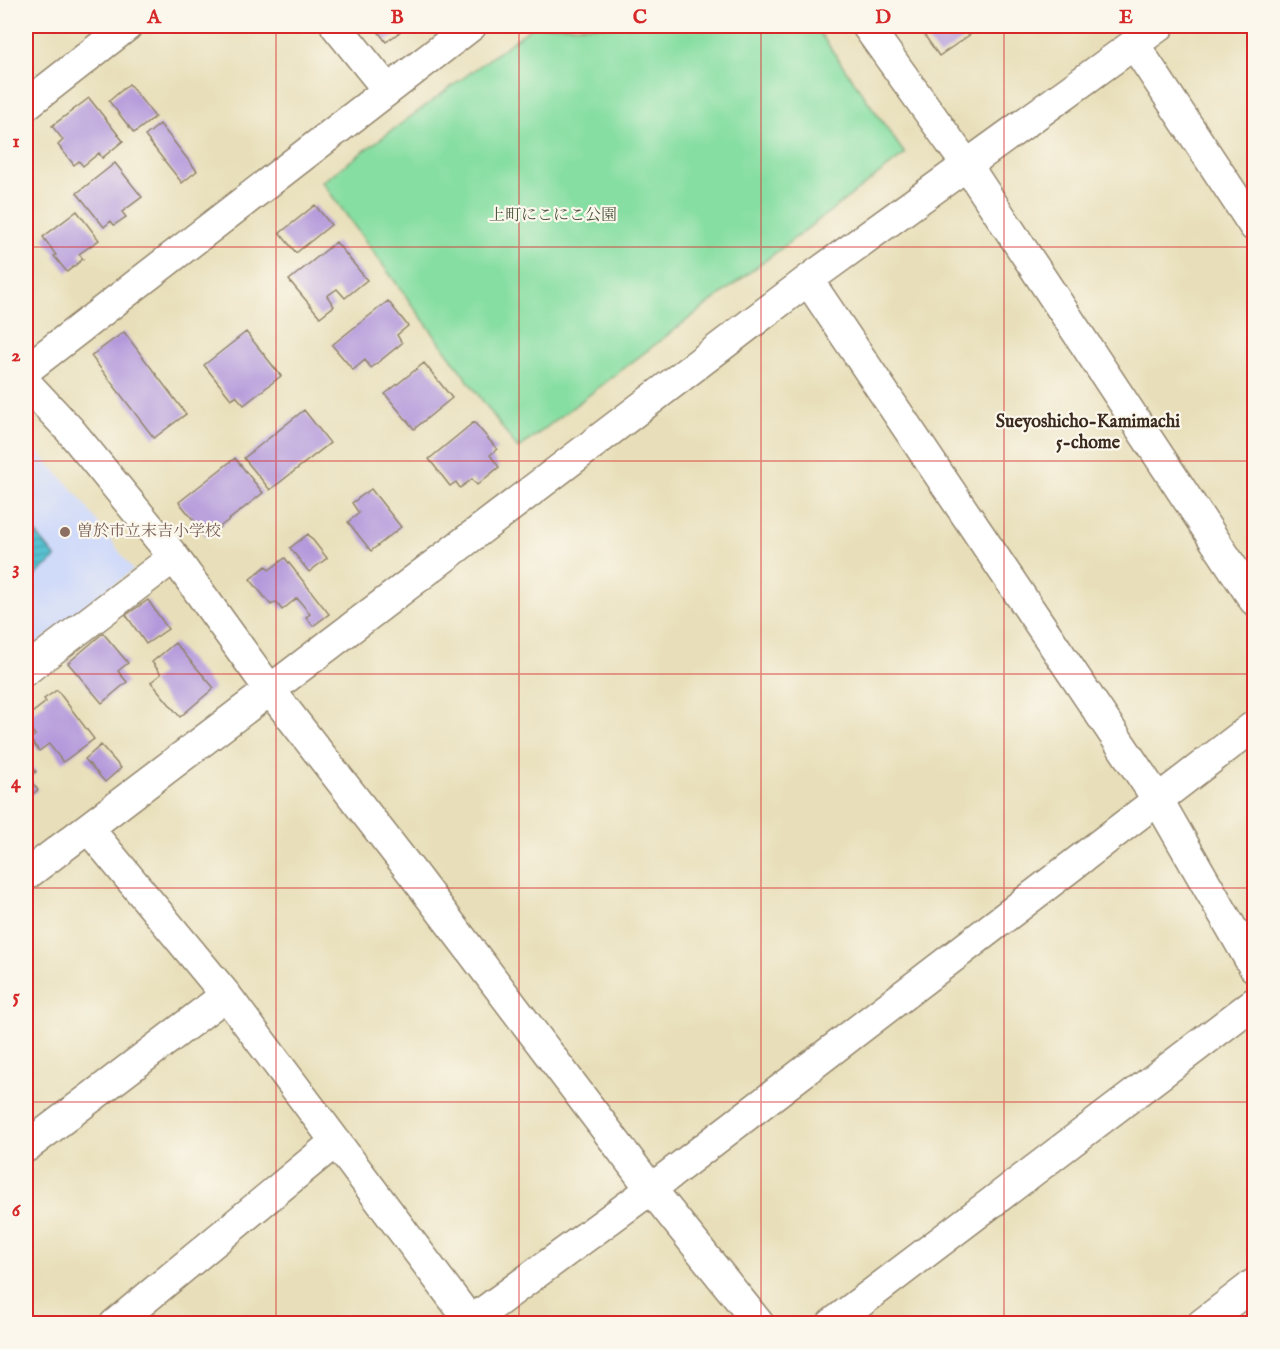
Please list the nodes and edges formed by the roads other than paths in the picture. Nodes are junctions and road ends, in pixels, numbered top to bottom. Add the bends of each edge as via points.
1 (127, 26) edge
2 (336, 26) edge
3 (471, 26) edge
4 (867, 26) edge
5 (1159, 26) edge
6 (1134, 44) junction
7 (387, 89) junction
8 (26, 105) edge
9 (966, 164) junction
10 (1254, 226) edge
11 (808, 280) junction
12 (26, 370) edge
13 (26, 383) edge
14 (174, 557) junction
15 (1254, 600) edge
16 (26, 670) edge
17 (270, 690) junction
18 (1254, 726) edge
19 (1158, 800) junction
20 (88, 828) junction
21 (26, 874) edge
22 (1254, 967) edge
23 (226, 995) junction
24 (1254, 1003) edge
25 (335, 1142) junction
26 (26, 1147) edge
27 (651, 1189) junction
28 (1254, 1284) edge
29 (468, 1322) edge
30 (115, 1323) edge
31 (759, 1323) edge
32 (832, 1323) edge
33 (1202, 1323) edge

1 - 8 street
2 - 7 street
3 - 7 street
4 - 9 street
5 - 6 street
6 - 9 street
6 - 10 street
7 - 12 street
9 - 11 street
9 - 15 street
11 - 17 street
11 - 19 street
13 - 14 street
14 - 16 street
14 - 17 street
17 - 20 street
17 - 27 street
18 - 19 street
19 - 22 street
19 - 27 street
20 - 21 street
20 - 23 street
23 - 25 street
23 - 26 street
24 - 32 street
25 - 29 street
25 - 30 street
27 - 29 street
27 - 31 street
28 - 33 street

